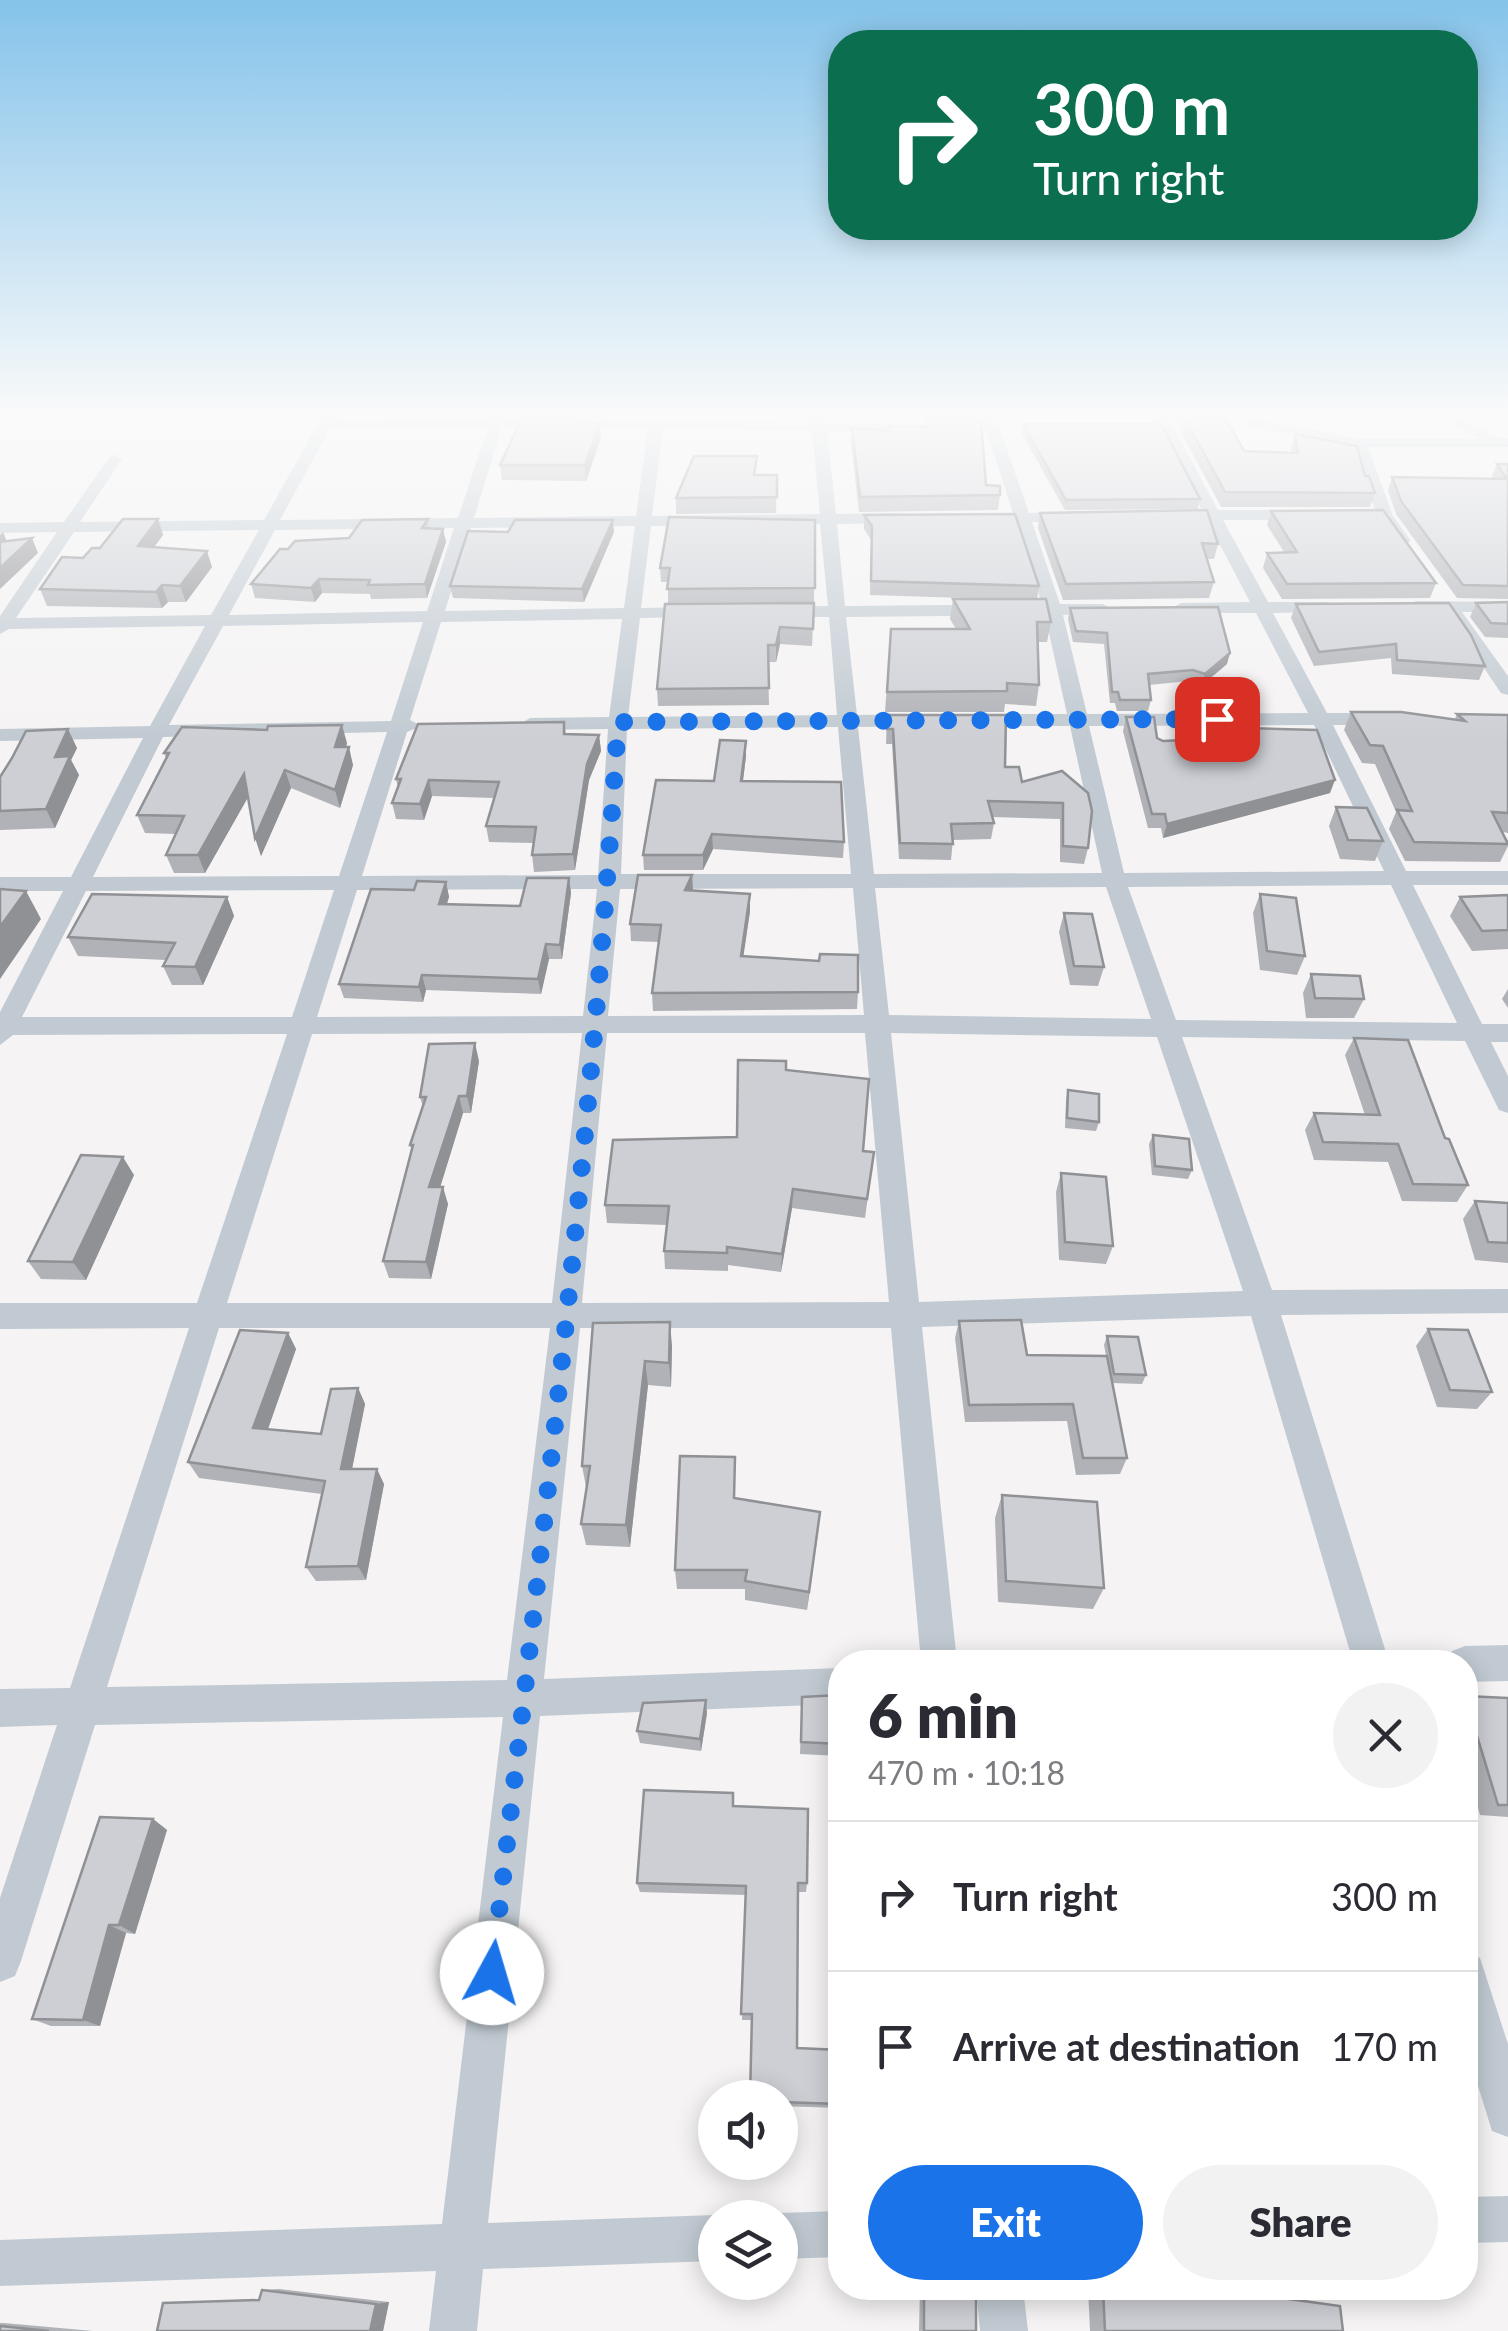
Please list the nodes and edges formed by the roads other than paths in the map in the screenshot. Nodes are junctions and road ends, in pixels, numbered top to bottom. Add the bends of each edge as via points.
1 (67, 524) edge
2 (463, 524) junction
3 (471, 524) edge
4 (643, 524) edge
5 (829, 524) edge
6 (1022, 524) edge
7 (1218, 524) edge
8 (1383, 524) edge
9 (270, 526) junction
10 (0, 528) edge
11 (64, 528) junction
12 (1417, 561) edge
13 (1444, 599) junction
14 (1393, 606) edge
15 (1356, 607) edge
16 (1508, 607) edge
17 (1167, 608) edge
18 (1262, 608) junction
19 (1129, 609) edge
20 (1053, 610) junction
21 (634, 612) junction
22 (727, 612) edge
23 (764, 612) edge
24 (838, 612) junction
25 (433, 616) junction
26 (218, 619) junction
27 (1, 626) edge
28 (1508, 689) edge
29 (1320, 718) junction
30 (1414, 719) edge
31 (1079, 720) junction
32 (850, 721) junction
33 (618, 722) junction
34 (508, 724) edge
35 (397, 726) junction
36 (434, 726) edge
37 (156, 732) junction
38 (0, 734) edge
39 (1508, 878) edge
40 (1396, 880) junction
41 (1115, 881) junction
42 (609, 883) junction
43 (864, 883) junction
44 (0, 884) edge
45 (76, 884) junction
46 (346, 884) junction
47 (592, 1024) junction
48 (877, 1024) junction
49 (306, 1025) junction
50 (1170, 1028) junction
51 (2, 1029) edge
52 (1473, 1032) junction
53 (1508, 1032) edge
54 (1508, 1103) edge
55 (1508, 1300) edge
56 (1262, 1303) junction
57 (211, 1313) junction
58 (0, 1316) edge
59 (905, 1316) junction
60 (566, 1317) junction
61 (938, 1650) edge
62 (1367, 1650) edge
63 (1508, 1663) edge
64 (1478, 1664) edge
65 (828, 1686) edge
66 (522, 1698) junction
67 (82, 1706) junction
68 (0, 1708) edge
69 (0, 1961) edge
70 (1478, 2015) edge
71 (1508, 2115) edge
72 (1508, 2219) edge
73 (1478, 2220) edge
74 (828, 2234) edge
75 (798, 2235) edge
76 (698, 2239) edge
77 (462, 2247) junction
78 (0, 2262) edge
79 (1001, 2300) edge
80 (453, 2331) edge
81 (1004, 2331) edge

1 - 11 street
2 - 3 street
2 - 9 street
2 - 25 street
4 - 21 street
5 - 24 street
6 - 20 street
7 - 18 street
8 - 12 street
9 - 11 street
9 - 26 street
10 - 11 street
11 - 27 street
13 - 14 street
13 - 16 street
13 - 28 street
15 - 18 street
17 - 18 street
18 - 29 street
19 - 20 street
20 - 24 street
20 - 31 street
21 - 22 street
21 - 25 street
21 - 33 street
23 - 24 street
24 - 32 street
25 - 26 street
25 - 35 street
26 - 27 street
26 - 37 street
29 - 30 street
29 - 31 street
29 - 40 street
31 - 32 street
31 - 41 street
32 - 33 street
32 - 43 street
33 - 34 street
33 - 42 street
35 - 36 street
35 - 37 street
35 - 46 street
37 - 38 street
37 - 45 street
39 - 40 street
40 - 41 street
40 - 52 street
41 - 43 street
41 - 50 street
42 - 43 street
42 - 46 street
42 - 47 street
43 - 48 street
44 - 45 street
45 - 46 street
45 - 51 street
46 - 49 street
47 - 48 street
47 - 49 street
47 - 60 street
48 - 50 street
48 - 59 street
49 - 51 street
49 - 57 street
50 - 52 street
50 - 56 street
52 - 53 street
52 - 54 street
55 - 56 street
56 - 59 street
56 - 62 street
57 - 58 street
57 - 60 street
57 - 67 street
59 - 60 street
59 - 61 street
60 - 66 street
63 - 64 street
65 - 66 street
66 - 67 street
66 - 77 street
67 - 68 street
67 - 69 street
70 - 71 street
72 - 73 street
74 - 75 street
76 - 77 street
77 - 78 street
77 - 80 street
79 - 81 street

